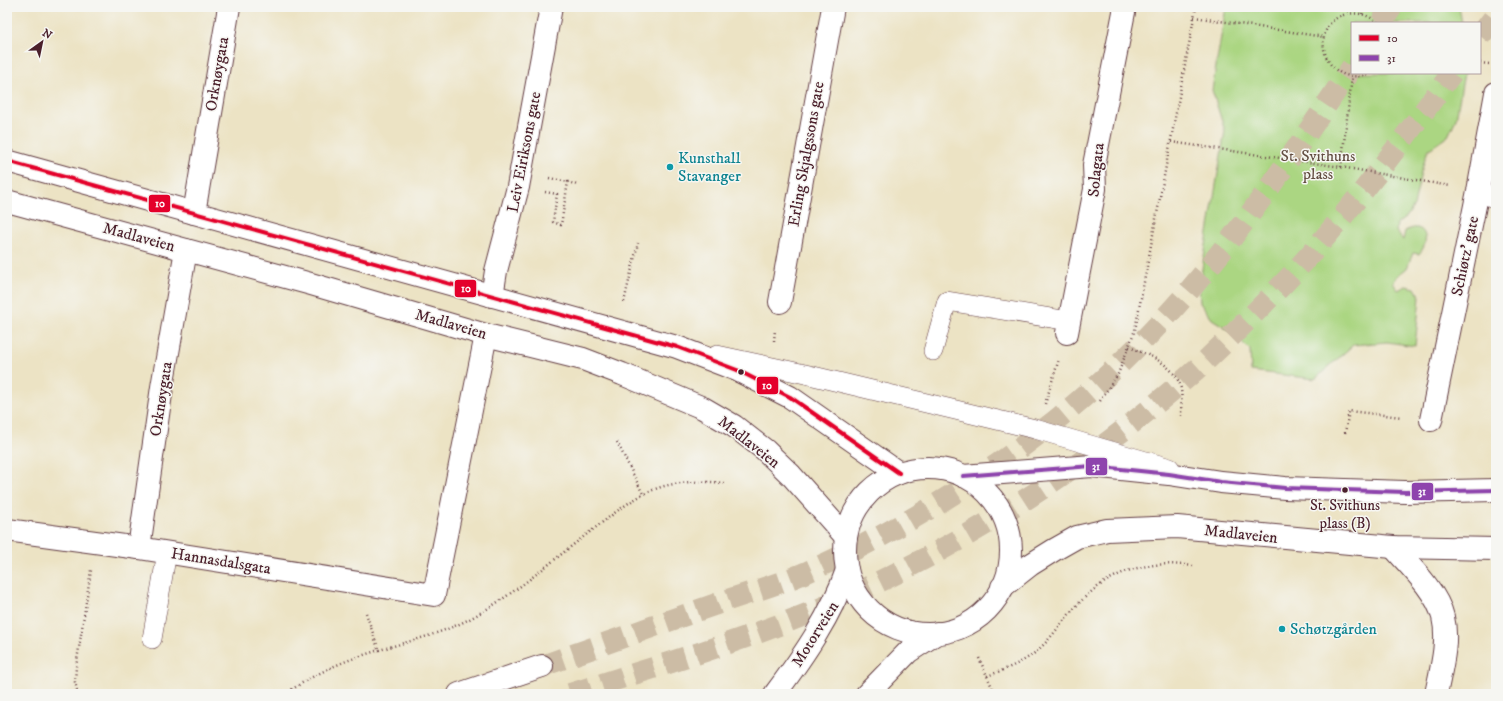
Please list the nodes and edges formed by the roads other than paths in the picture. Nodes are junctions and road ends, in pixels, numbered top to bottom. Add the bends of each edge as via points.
1 (229, 7) edge
2 (551, 7) edge
3 (833, 7) edge
4 (1124, 7) edge
5 (1496, 93) edge
6 (7, 161) edge
7 (1487, 195) edge
8 (7, 201) edge
9 (194, 213) junction
10 (186, 250) junction
11 (492, 296) junction
12 (780, 302) dead end
13 (1068, 327) joint
14 (486, 335) junction
15 (677, 347) junction
16 (933, 351) dead end
17 (1431, 420) road end
18 (900, 473) junction
19 (964, 476) junction
20 (1221, 482) junction
21 (1496, 490) edge
22 (7, 530) edge
23 (846, 537) junction
24 (1393, 547) junction
25 (139, 548) junction
26 (1496, 549) edge
27 (167, 552) junction
28 (847, 570) junction
29 (1002, 587) junction
30 (937, 633) junction
31 (152, 639) dead end
32 (542, 666) tunnel mouth
33 (459, 694) edge
34 (775, 694) edge
35 (867, 694) edge
36 (1436, 694) edge

1 - 9 main road, Orknøygata
2 - 11 main road, Leiv Eiriksons gate via 518,187
3 - 12 main road, Erling Skjalgssons gate
4 - 13 main road, Solagata via 1094,165 1095,188
5 - 7 main road, Schiøtz' gate
6 - 9 main road
7 - 17 main road, Schiøtz' gate
8 - 10 main road, Madlaveien
9 - 11 main road
10 - 14 main road, Madlaveien
10 - 25 main road, Orknøygata via 162,387
11 - 15 main road
13 - 16 lane via 947,301
14 - 23 main road, Madlaveien via 583,360 703,408 734,426 765,450
14 - 27 main road, Hannasdalsgata via 434,594
15 - 18 main road via 736,370 790,397
15 - 20 lane via 806,374 1035,429
18 - 19 main road via 916,468 932,468
18 - 23 main road via 888,478 868,493 854,513
19 - 20 main road via 1092,466
19 - 29 main road via 989,495 1006,523 1011,555
20 - 21 main road via 1285,488 1405,492
22 - 25 main road, Hannasdalsgata
23 - 28 main road
24 - 26 main road, Madlaveien
24 - 29 main road, Madlaveien via 1177,527 1107,530 1078,537 1054,550
24 - 36 main road via 1424,582 1443,616 1444,653
25 - 27 main road, Hannasdalsgata
27 - 31 lane
28 - 30 main road via 862,601 883,620 903,630
28 - 34 main road, Motorveien via 839,595 827,618
29 - 30 main road via 994,601 968,623 953,630
30 - 35 main road via 908,652
32 - 33 main road

